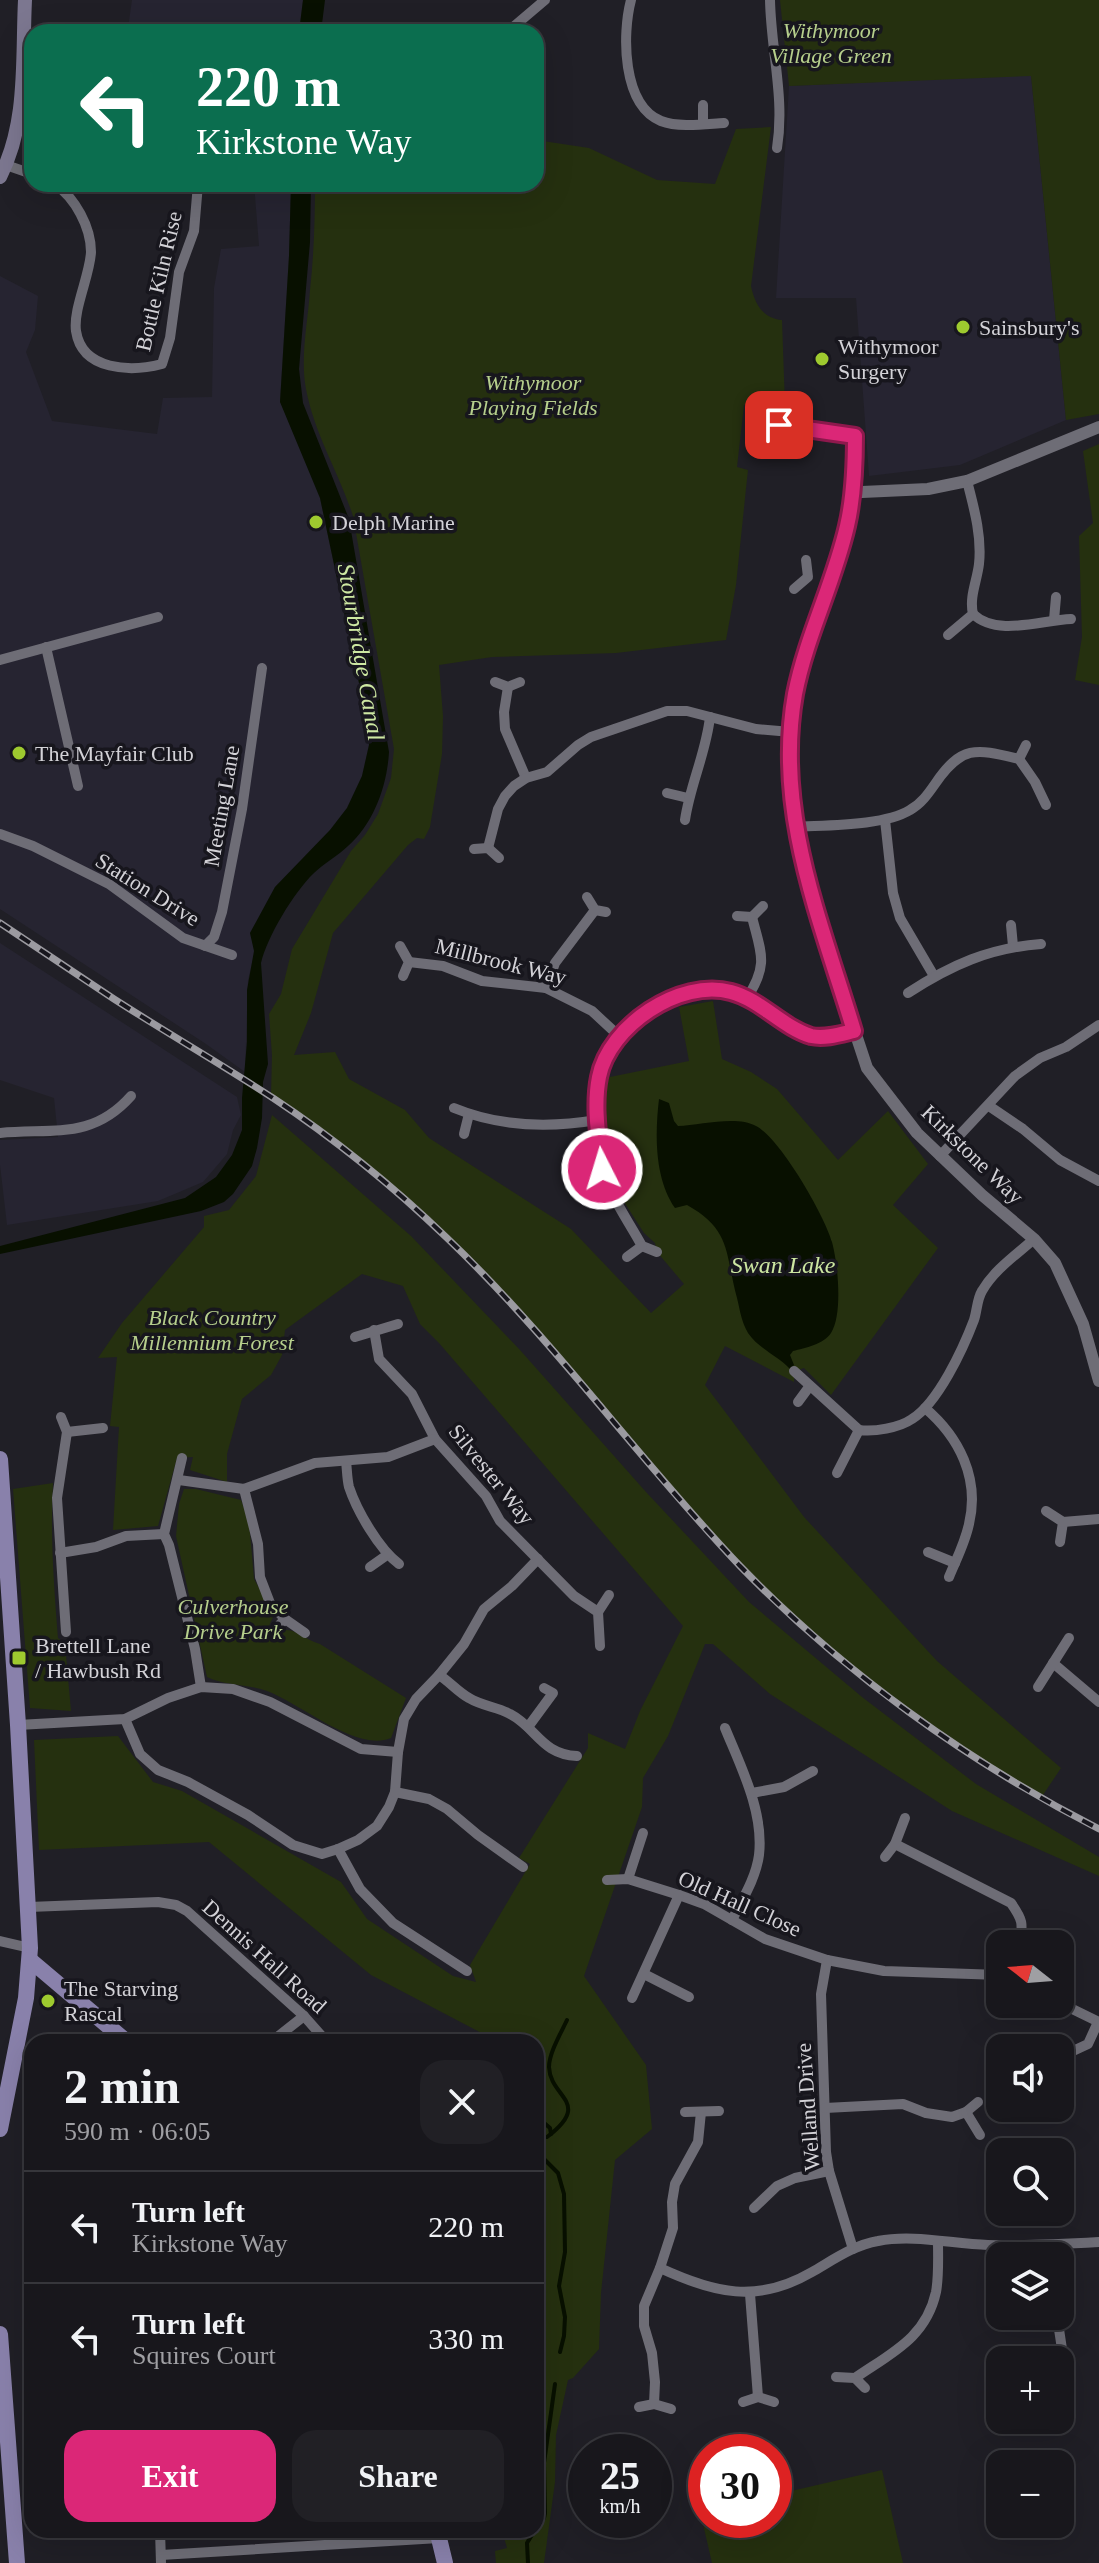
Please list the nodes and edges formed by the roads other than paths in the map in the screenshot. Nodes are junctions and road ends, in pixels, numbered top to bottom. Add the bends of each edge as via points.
1 (25, 0) edge
2 (545, 0) edge
3 (618, 0) edge
4 (770, 0) edge
5 (630, 2) edge
6 (24, 24) edge
7 (519, 24) edge
8 (24, 38) edge
9 (703, 105) dead end
10 (724, 123) dead end
11 (703, 124) junction
12 (777, 148) dead end
13 (3, 171) edge
14 (24, 173) edge
15 (63, 192) edge
16 (197, 192) edge
17 (806, 407) dead end
18 (751, 422) dead end
19 (1099, 427) edge
20 (806, 429) junction
21 (855, 436) joint
22 (967, 481) junction
23 (854, 490) junction
24 (806, 560) dead end
25 (808, 577) junction
26 (829, 585) junction
27 (794, 589) dead end
28 (1056, 597) dead end
29 (973, 614) junction
30 (158, 617) dead end
31 (1071, 619) dead end
32 (1054, 620) junction
33 (948, 635) dead end
34 (46, 647) junction
35 (0, 660) edge
36 (262, 668) dead end
37 (495, 682) dead end
38 (520, 682) dead end
39 (508, 687) junction
40 (710, 717) junction
41 (791, 732) junction
42 (1026, 745) dead end
43 (1019, 759) junction
44 (526, 778) junction
45 (78, 786) dead end
46 (667, 793) dead end
47 (688, 798) junction
48 (1046, 805) dead end
49 (685, 820) dead end
50 (885, 820) junction
51 (795, 827) junction
52 (0, 834) edge
53 (488, 848) junction
54 (474, 849) dead end
55 (499, 858) dead end
56 (587, 897) dead end
57 (763, 906) dead end
58 (737, 916) dead end
59 (752, 917) junction
60 (1011, 925) dead end
61 (1041, 944) dead end
62 (205, 946) junction
63 (400, 946) dead end
64 (1013, 946) junction
65 (232, 955) dead end
66 (409, 962) junction
67 (403, 976) dead end
68 (934, 976) junction
69 (546, 988) junction
70 (908, 993) dead end
71 (747, 998) junction
72 (1099, 1025) edge
73 (854, 1031) junction
74 (619, 1036) junction
75 (131, 1096) dead end
76 (989, 1106) junction
77 (454, 1108) dead end
78 (469, 1114) junction
79 (597, 1120) junction
80 (0, 1133) edge
81 (464, 1134) dead end
82 (940, 1156) junction
83 (1099, 1181) edge
84 (1034, 1239) junction
85 (642, 1246) junction
86 (657, 1252) dead end
87 (627, 1257) dead end
88 (398, 1324) dead end
89 (374, 1330) junction
90 (355, 1337) dead end
91 (794, 1371) dead end
92 (1098, 1375) edge
93 (809, 1387) junction
94 (798, 1402) dead end
95 (925, 1408) junction
96 (61, 1417) dead end
97 (103, 1428) dead end
98 (859, 1430) junction
99 (67, 1432) junction
100 (435, 1439) junction
101 (182, 1458) dead end
102 (0, 1459) edge
103 (346, 1461) junction
104 (837, 1473) dead end
105 (179, 1480) junction
106 (244, 1489) junction
107 (1046, 1511) dead end
108 (1099, 1519) edge
109 (1063, 1522) junction
110 (164, 1534) junction
111 (1060, 1542) dead end
112 (928, 1552) dead end
113 (60, 1553) junction
114 (387, 1555) junction
115 (538, 1559) junction
116 (955, 1563) junction
117 (399, 1564) dead end
118 (4, 1566) edge
119 (370, 1567) dead end
120 (949, 1577) dead end
121 (609, 1595) dead end
122 (598, 1612) junction
123 (285, 1619) junction
124 (274, 1631) dead end
125 (66, 1632) dead end
126 (305, 1633) dead end
127 (1069, 1638) dead end
128 (600, 1646) dead end
129 (1053, 1663) junction
130 (439, 1675) junction
131 (201, 1687) junction
132 (1038, 1687) dead end
133 (544, 1688) dead end
134 (1099, 1702) edge
135 (125, 1719) junction
136 (18, 1725) junction
137 (528, 1727) junction
138 (725, 1728) dead end
139 (398, 1752) junction
140 (577, 1756) dead end
141 (813, 1771) dead end
142 (395, 1792) junction
143 (752, 1793) junction
144 (905, 1818) dead end
145 (643, 1833) dead end
146 (895, 1844) junction
147 (338, 1849) junction
148 (885, 1857) dead end
149 (523, 1867) dead end
150 (628, 1879) junction
151 (607, 1880) dead end
152 (679, 1895) junction
153 (29, 1907) junction
154 (732, 1920) junction
155 (1022, 1930) edge
156 (0, 1941) edge
157 (30, 1954) junction
158 (827, 1960) junction
159 (467, 1971) dead end
160 (644, 1974) junction
161 (986, 1975) edge
162 (689, 1997) dead end
163 (632, 1998) dead end
164 (1074, 2010) edge
165 (304, 2016) junction
166 (1098, 2022) edge
167 (118, 2034) edge
168 (281, 2034) edge
169 (320, 2034) edge
170 (1074, 2050) edge
171 (978, 2102) dead end
172 (825, 2108) junction
173 (719, 2111) dead end
174 (685, 2112) dead end
175 (701, 2112) junction
176 (966, 2112) junction
177 (0, 2129) edge
178 (980, 2135) dead end
179 (829, 2171) junction
180 (754, 2208) dead end
181 (938, 2241) junction
182 (1099, 2242) edge
183 (986, 2245) edge
184 (1074, 2246) edge
185 (853, 2249) junction
186 (660, 2268) junction
187 (750, 2294) junction
188 (0, 2334) edge
189 (836, 2377) dead end
190 (855, 2378) junction
191 (865, 2388) dead end
192 (758, 2397) junction
193 (743, 2402) dead end
194 (774, 2402) dead end
195 (654, 2404) junction
196 (639, 2407) dead end
197 (671, 2409) dead end
198 (160, 2538) edge
199 (394, 2538) edge
200 (439, 2538) edge
201 (161, 2559) edge
202 (17, 2563) edge
203 (445, 2563) edge

1 - 6 main road
2 - 7 street
3 - 5 street
4 - 12 street via 781,99
5 - 11 street via 625,44 637,96 660,121
8 - 13 main road via 20,111
9 - 11 street
10 - 11 street
13 - 14 street
15 - 16 street, Bottle Kiln Rise via 87,229 91,252 76,329 81,346 98,363 119,368 162,364 179,272 194,231
17 - 20 street
18 - 20 street
19 - 22 street
20 - 21 street
21 - 23 street, Kirkstone Way
22 - 23 street via 928,489
22 - 29 street via 978,521 980,561 970,603
23 - 26 street, Kirkstone Way
24 - 25 street
25 - 26 street
25 - 27 street
26 - 41 street, Kirkstone Way via 799,677
28 - 32 street
29 - 32 street via 988,624
29 - 33 street
30 - 34 street
31 - 32 street
34 - 35 street
34 - 45 street
36 - 62 street, Meeting Lane via 222,912 214,937
37 - 39 street
38 - 39 street
39 - 44 street via 505,729
40 - 41 street
40 - 44 street via 667,711 591,737 547,772
40 - 47 street via 703,760
41 - 51 street, Kirkstone Way
42 - 43 street
43 - 48 street
43 - 50 street via 985,751 964,753 943,771 925,799
44 - 53 street via 505,796
46 - 47 street
47 - 49 street
50 - 51 street
50 - 68 street via 900,918
51 - 73 street, Kirkstone Way via 815,911
52 - 62 street, Station Drive via 109,884 183,938
53 - 54 street
53 - 55 street
56 - 69 street via 600,911 555,963
57 - 59 street
58 - 59 street
59 - 71 street via 763,966
60 - 64 street
61 - 64 street
62 - 65 street, Station Drive
63 - 66 street, Millbrook Way
64 - 68 street
66 - 67 street, Millbrook Way
66 - 69 street, Millbrook Way via 443,966 482,981
68 - 70 street
69 - 74 street, Millbrook Way via 592,1011
71 - 73 street via 813,1036
71 - 74 street via 727,990 702,990 669,999
72 - 76 street via 1015,1076
73 - 82 street, Kirkstone Way via 867,1068
74 - 79 street via 599,1075
75 - 80 street via 115,1114 93,1125
76 - 82 street
76 - 83 street via 1060,1160
77 - 78 street
78 - 79 street via 547,1127
78 - 81 street
79 - 85 street via 602,1169
82 - 84 street, Kirkstone Way
84 - 92 street, Kirkstone Way via 1055,1263 1068,1290
84 - 95 street via 980,1293 975,1318 954,1362
85 - 86 street
85 - 87 street
88 - 89 street
89 - 90 street
89 - 100 street, Silvester Way via 379,1359 412,1394
91 - 93 street
93 - 94 street
93 - 98 street
95 - 98 street via 898,1425
95 - 116 street via 951,1433 970,1479 970,1522
96 - 99 street
97 - 99 street
98 - 104 street
99 - 113 street via 57,1498
100 - 103 street via 388,1457
100 - 115 street, Silvester Way via 486,1496 500,1521
101 - 105 street
102 - 118 main road
103 - 106 street via 315,1463
103 - 114 street via 348,1486
105 - 106 street
105 - 110 street
106 - 123 street via 260,1577 270,1603
107 - 109 street
108 - 109 street
109 - 111 street
110 - 113 street via 126,1536
110 - 131 street
112 - 116 street
113 - 125 street
114 - 117 street
114 - 119 street
115 - 122 street, Silvester Way
115 - 130 street via 484,1609
116 - 120 street
118 - 136 main road
121 - 122 street
122 - 128 street
123 - 124 street
123 - 126 street
127 - 129 street
129 - 132 street
129 - 134 street
130 - 137 street via 469,1698 510,1713
130 - 139 street via 404,1719
131 - 135 street
131 - 139 street via 233,1689 270,1702 361,1749
133 - 137 street via 553,1693
135 - 136 street
135 - 147 street via 140,1754 158,1770 248,1815 293,1845 322,1854
136 - 153 main road
137 - 140 street via 561,1756
138 - 143 street
139 - 142 street
141 - 143 street via 784,1787
142 - 147 street via 377,1826
142 - 149 street via 447,1809
143 - 154 street via 759,1857
144 - 146 street
145 - 150 street
146 - 148 street
146 - 155 street via 1011,1903
147 - 159 street via 360,1889 393,1923
150 - 151 street, Old Hall Close
150 - 152 street, Old Hall Close
152 - 154 street, Old Hall Close
152 - 160 street
153 - 157 main road
153 - 165 street, Dennis Hall Road via 176,1905
154 - 158 street, Old Hall Close via 765,1939
156 - 157 street
157 - 167 main road
157 - 177 main road
158 - 161 street, Old Hall Close via 884,1971
158 - 172 street, Welland Drive via 821,1994
160 - 162 street
160 - 163 street
164 - 166 street
165 - 168 street
165 - 169 street, Dennis Hall Road
166 - 170 street via 1088,2044
171 - 176 street
172 - 176 street via 903,2104 941,2117
172 - 179 street, Welland Drive
173 - 175 street
174 - 175 street
175 - 186 street via 698,2142 675,2184 673,2228
176 - 178 street
179 - 180 street via 777,2186
179 - 185 street, Welland Drive
181 - 183 street
181 - 185 street via 878,2241
181 - 190 street via 929,2317 912,2339
182 - 184 street
185 - 187 street via 801,2278
186 - 187 street via 705,2287
186 - 195 street via 644,2306
187 - 192 street
188 - 202 main road
189 - 190 street
190 - 191 street
192 - 193 street
192 - 194 street
195 - 196 street
195 - 197 street
198 - 201 street
199 - 201 street
200 - 203 main road

